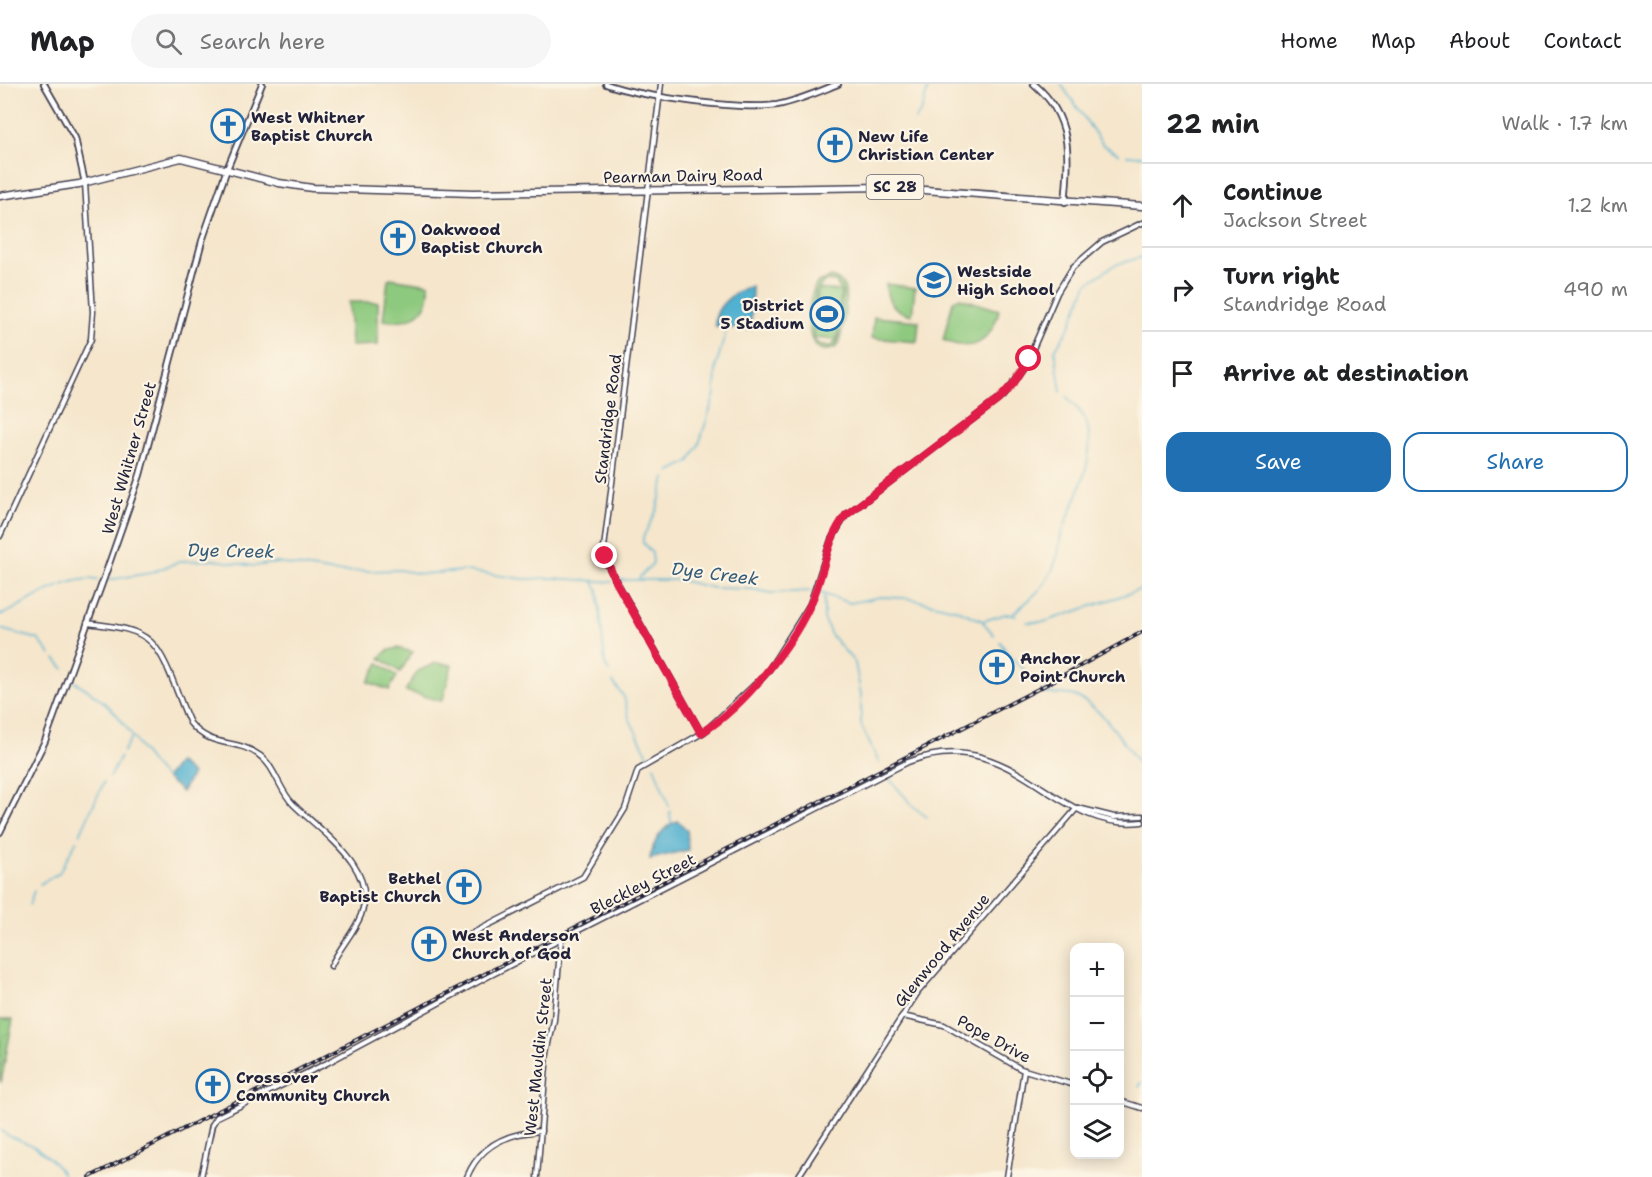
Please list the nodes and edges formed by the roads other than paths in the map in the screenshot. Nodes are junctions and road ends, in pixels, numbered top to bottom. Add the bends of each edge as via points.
1 (44, 84) edge
2 (262, 84) edge
3 (606, 84) edge
4 (662, 84) edge
5 (838, 84) edge
6 (1034, 84) edge
7 (660, 96) junction
8 (227, 169) junction
9 (85, 183) junction
10 (648, 190) junction
11 (0, 196) edge
12 (1065, 202) junction
13 (1141, 206) edge
14 (1142, 223) edge
15 (0, 536) edge
16 (87, 623) junction
17 (701, 733) junction
18 (1077, 808) junction
19 (1142, 816) edge
20 (1142, 822) edge
21 (0, 832) edge
22 (467, 936) dead end
23 (561, 939) junction
24 (331, 966) dead end
25 (903, 1016) junction
26 (1024, 1070) junction
27 (1070, 1084) edge
28 (1124, 1103) edge
29 (1142, 1108) edge
30 (541, 1131) junction
31 (201, 1177) edge
32 (466, 1177) edge
33 (537, 1177) edge
34 (798, 1177) edge
35 (1007, 1177) edge

1 - 9 main road via 75,138
2 - 8 main road, West Whitner Street
3 - 7 main road
4 - 7 street, Standridge Road
5 - 7 main road via 803,98 762,106
6 - 12 main road via 1054,106 1065,127 1069,157
7 - 10 street, Standridge Road
8 - 9 highway, SC 28 via 177,159
8 - 10 highway, Pearman Dairy Road / SC 28 via 312,188 473,193
8 - 16 main road, West Whitner Street via 200,248 140,475
9 - 11 highway, SC 28
9 - 15 street via 93,312 91,339
10 - 12 highway, Pearman Dairy Road / SC 28 via 884,187
10 - 17 street, Standridge Road via 604,548 608,566
12 - 13 highway, Pearman Dairy Road / SC 28
14 - 17 street via 1102,242 1073,267 1057,293 1025,367 1003,396 846,515 831,540 814,597 766,674
16 - 21 main road, West Whitner Street via 45,741
16 - 24 street via 133,632 150,641 197,732 261,756 284,795 344,852 361,880 364,903 357,924
17 - 22 street via 638,770 625,809 583,877
18 - 19 street, Bleckley Street via 1114,817
18 - 20 street, Bleckley Street via 1106,821
18 - 23 street, Bleckley Street via 1012,768 989,759 944,753 920,758
18 - 25 street, Glenwood Avenue via 918,992
23 - 30 street, West Mauldin Street
23 - 31 street, Bleckley Street via 217,1117
25 - 26 street, Pope Drive via 944,1025
25 - 34 street, Glenwood Avenue
26 - 27 street, Pope Drive
26 - 35 street
28 - 29 street
30 - 32 street via 515,1134 495,1144 477,1156
30 - 33 street, West Mauldin Street

